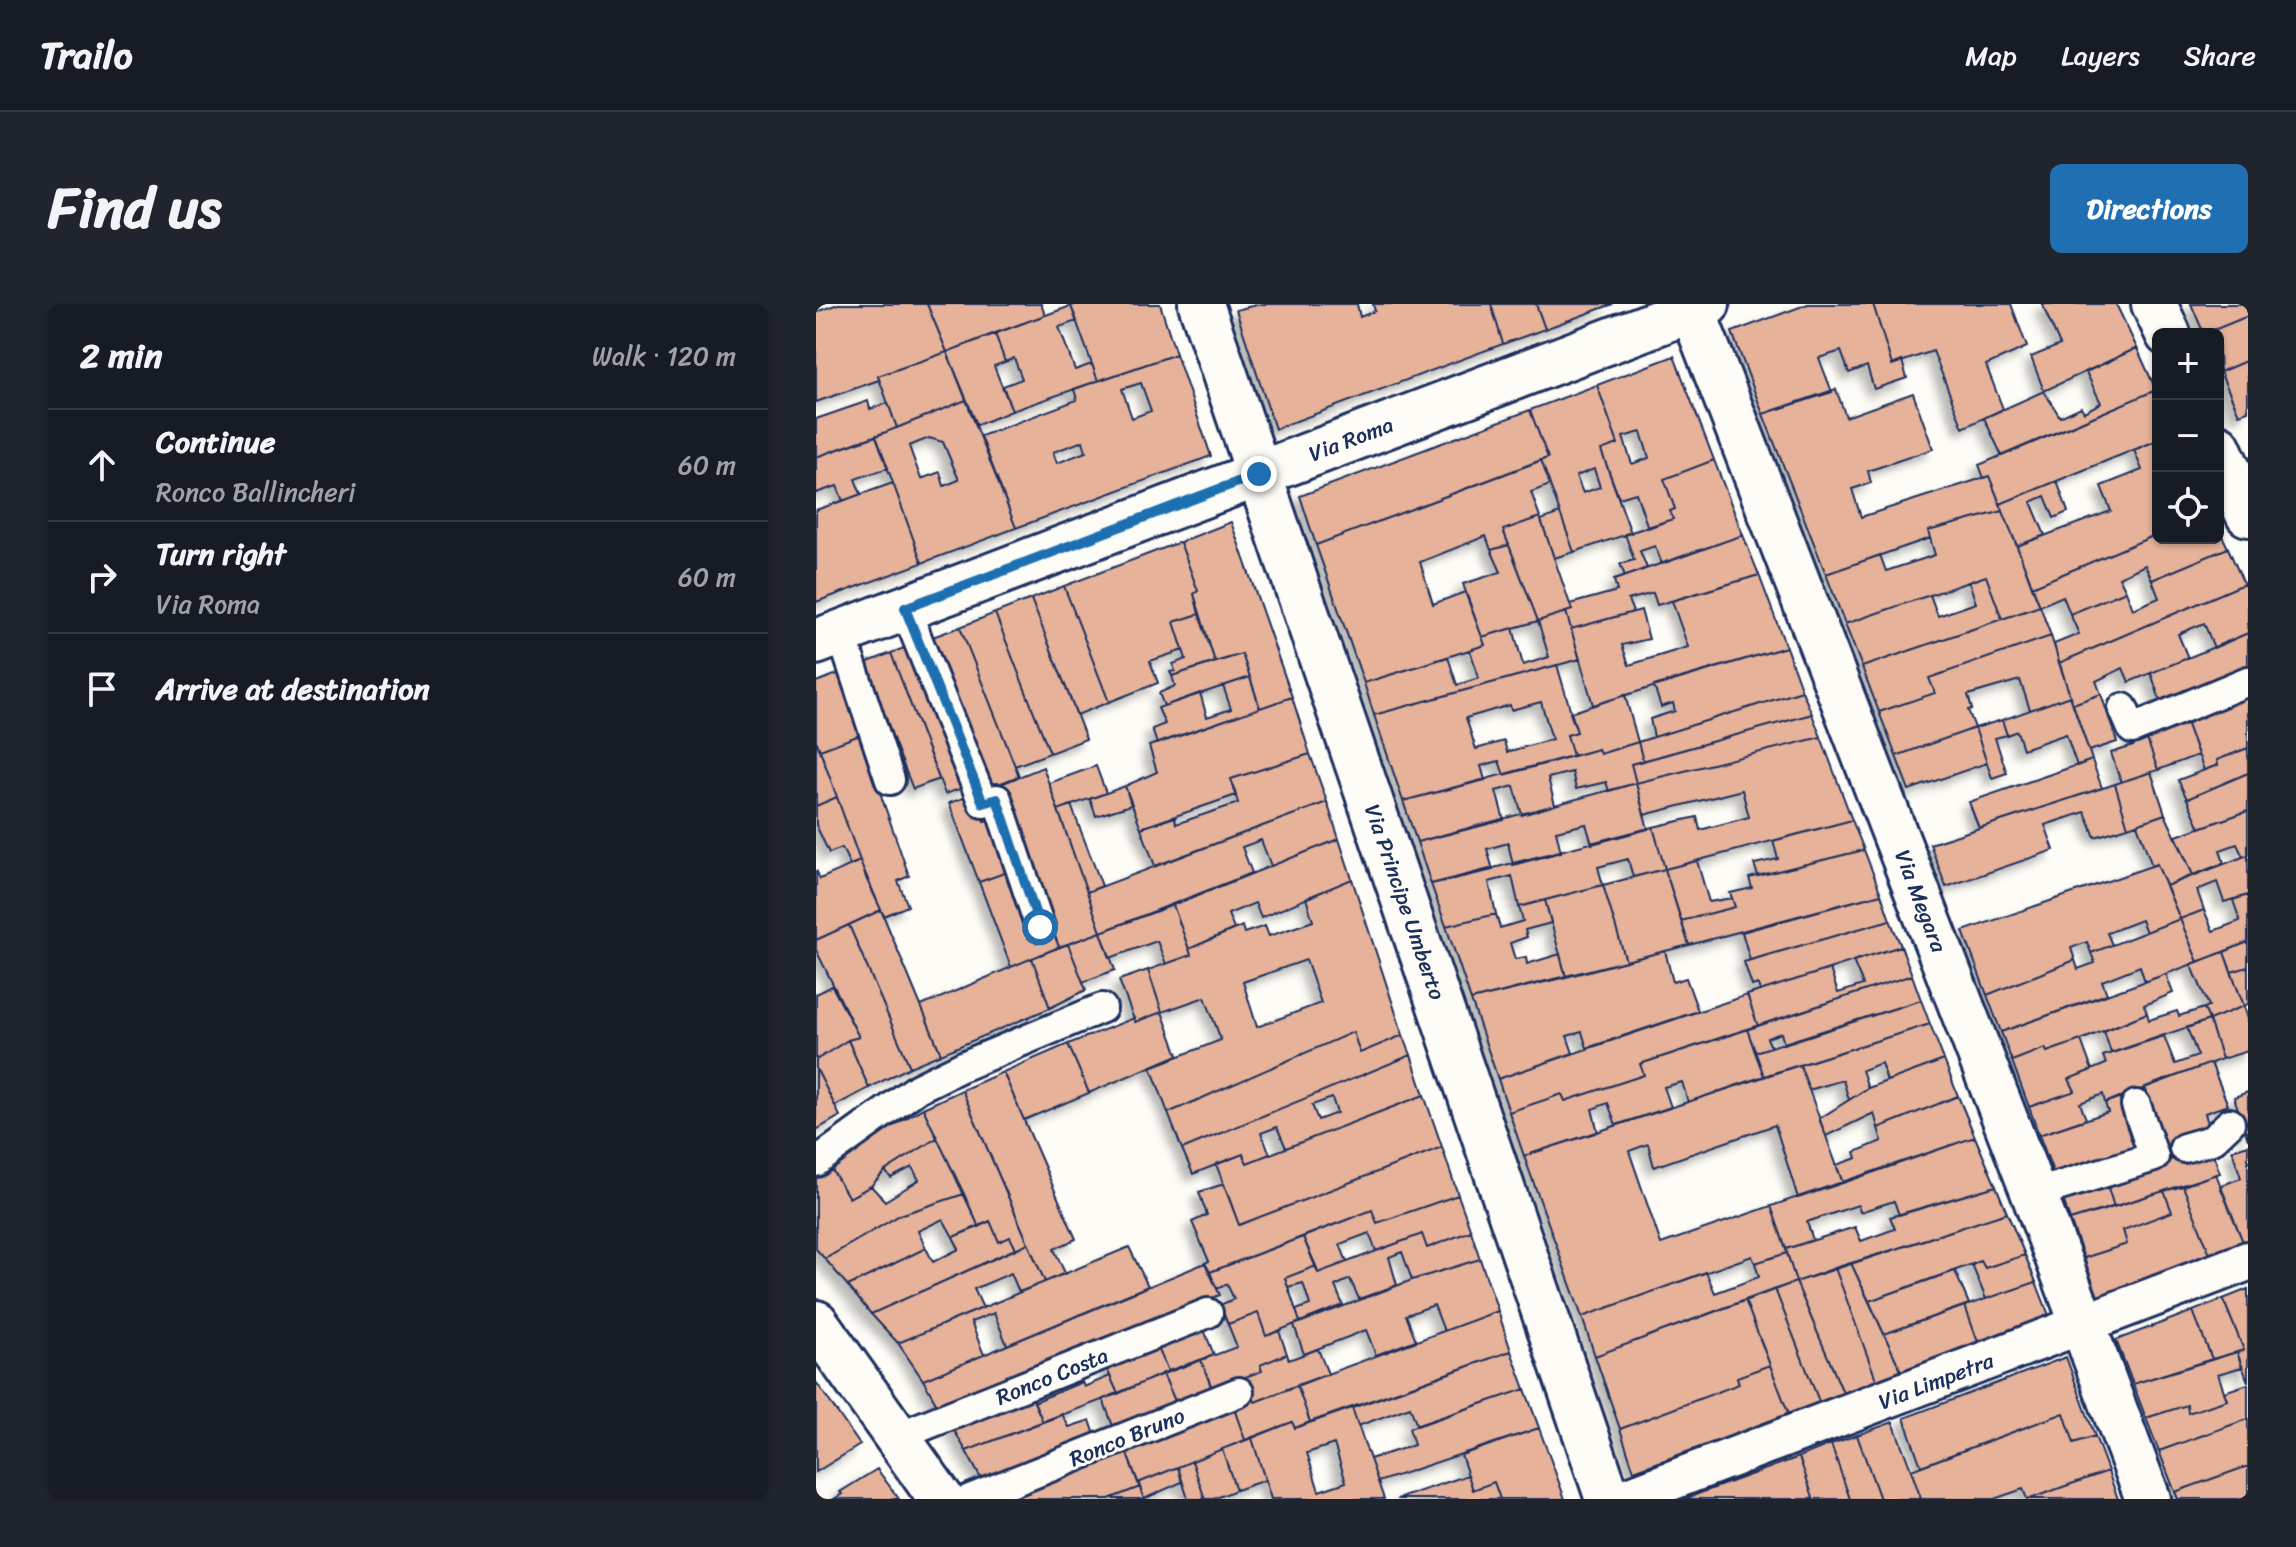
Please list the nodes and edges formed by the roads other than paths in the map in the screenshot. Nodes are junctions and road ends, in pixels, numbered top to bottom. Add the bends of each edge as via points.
1 (1201, 304) edge
2 (2154, 304) edge
3 (1696, 306) edge
4 (2165, 328) edge
5 (2224, 460) edge
6 (1259, 474) junction
7 (2248, 514) edge
8 (905, 608) junction
9 (828, 638) edge
10 (2248, 681) edge
11 (2123, 708) dead end
12 (890, 780) dead end
13 (1040, 927) dead end
14 (1102, 1008) dead end
15 (2136, 1105) dead end
16 (2230, 1123) dead end
17 (2168, 1153) junction
18 (816, 1162) edge
19 (2034, 1194) junction
20 (2248, 1261) edge
21 (1208, 1313) dead end
22 (816, 1323) edge
23 (2082, 1325) junction
24 (1239, 1392) dead end
25 (896, 1437) junction
26 (941, 1499) edge
27 (970, 1499) edge
28 (1608, 1499) edge
29 (1623, 1499) edge
30 (2148, 1499) edge

1 - 6 street, Via Principe Umberto
2 - 4 street
3 - 6 street, Via Roma
3 - 19 street, Via Megara
5 - 7 street
6 - 8 street, Via Roma
6 - 28 street, Via Principe Umberto
8 - 9 street, Via Roma
8 - 13 street via 983,803 997,799
9 - 12 street
10 - 11 street via 2132,729
14 - 18 street via 918,1088
15 - 17 street
16 - 17 street via 2212,1140
17 - 19 street
19 - 23 street, Via Megara
20 - 23 street, Via Limpetra
21 - 25 street, Ronco Costa
22 - 25 street
23 - 29 street, Via Limpetra
23 - 30 street, Via Megara
24 - 27 street, Ronco Bruno
25 - 26 street

